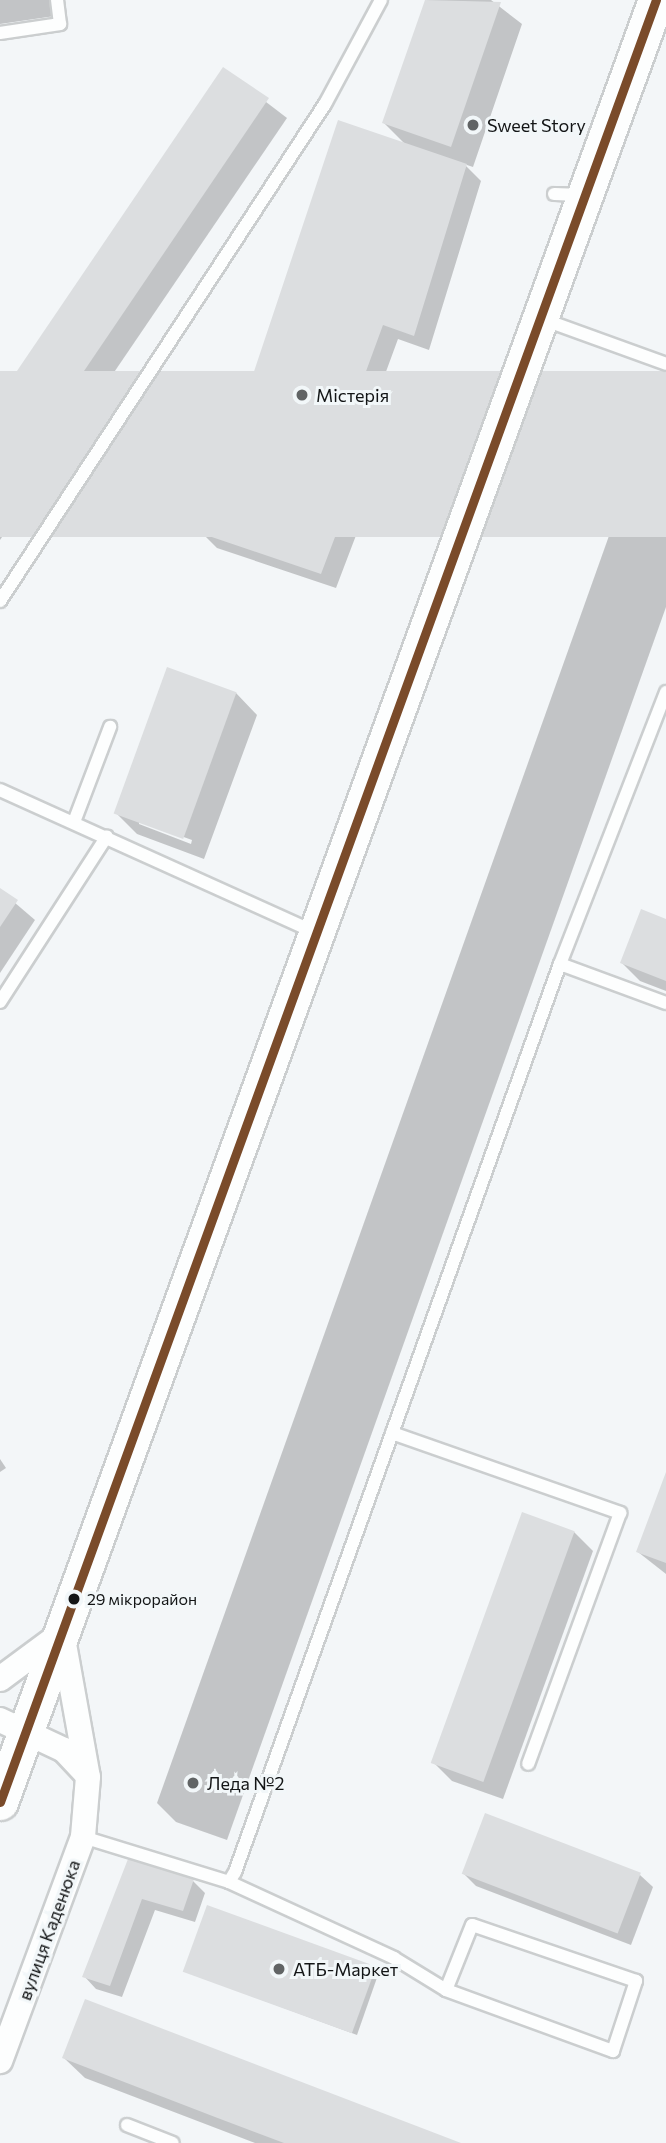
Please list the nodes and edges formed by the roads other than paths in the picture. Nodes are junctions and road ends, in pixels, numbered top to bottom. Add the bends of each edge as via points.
1 (57, 0) edge
2 (381, 0) edge
3 (656, 0) edge
4 (0, 33) edge
5 (542, 319) junction
6 (666, 364) edge
7 (0, 601) edge
8 (666, 691) edge
9 (110, 727) dead end
10 (0, 790) edge
11 (74, 822) junction
12 (107, 836) junction
13 (317, 933) junction
14 (560, 964) junction
15 (0, 1002) edge
16 (666, 1003) edge
17 (392, 1433) junction
18 (62, 1633) junction
19 (0, 1679) edge
20 (13, 1726) edge
21 (528, 1764) dead end
22 (88, 1777) junction
23 (0, 1802) edge
24 (83, 1837) junction
25 (229, 1882) junction
26 (446, 1990) junction
27 (0, 2061) edge
28 (127, 2126) dead end
29 (173, 2143) edge

1 - 4 lane via 60,24
2 - 7 lane via 325,104
3 - 5 main road via 571,195
5 - 6 lane
5 - 13 main road
8 - 14 lane
9 - 11 lane
10 - 11 lane
11 - 12 lane
12 - 13 lane
12 - 15 lane
13 - 18 main road
14 - 16 lane
14 - 17 lane
17 - 21 lane via 620,1513
17 - 25 lane
18 - 19 street
18 - 20 main road
18 - 22 street, вулиця Каденюка
20 - 22 street via 64,1750
20 - 23 main road
22 - 24 street, вулиця Каденюка
24 - 25 lane
24 - 27 street, вулиця Каденюка
25 - 26 lane via 394,1958
26 - 26 lane via 613,2051 636,1981 472,1925
28 - 29 lane

